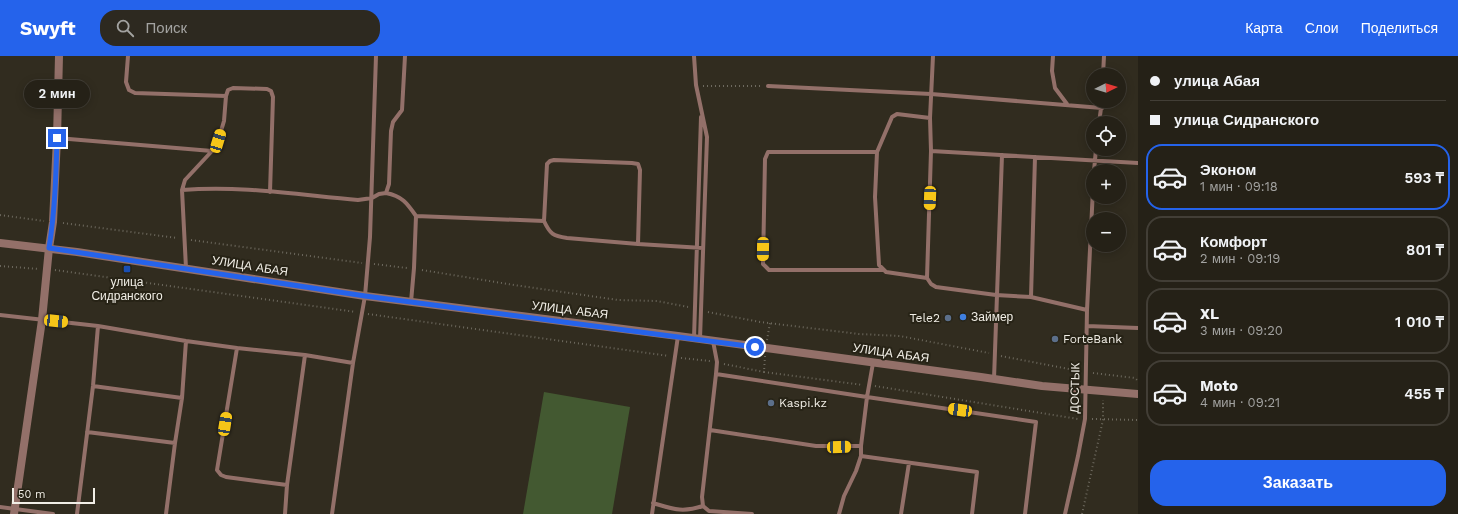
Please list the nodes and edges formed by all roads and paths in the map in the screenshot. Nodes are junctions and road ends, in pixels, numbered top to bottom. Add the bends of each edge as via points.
1 (59, 56) edge
2 (128, 56) edge
3 (376, 56) edge
4 (405, 56) edge
5 (694, 56) edge
6 (933, 56) edge
7 (1053, 56) edge
8 (1104, 56) edge
9 (1103, 68) edge
10 (696, 86) junction
11 (768, 86) joint
12 (931, 94) junction
13 (226, 96) junction
14 (1067, 104) junction
15 (1086, 106) edge
16 (1102, 108) edge
17 (701, 113) junction
18 (1101, 116) edge
19 (930, 118) junction
20 (57, 138) junction
21 (212, 151) junction
22 (931, 151) junction
23 (877, 152) junction
24 (1002, 155) junction
25 (1095, 156) edge
26 (1035, 157) junction
27 (1094, 160) junction
28 (1138, 163) edge
29 (1094, 164) edge
30 (182, 190) junction
31 (270, 192) junction
32 (386, 193) junction
33 (372, 198) junction
34 (1092, 204) edge
35 (0, 214) edge
36 (416, 216) junction
37 (53, 222) junction
38 (544, 222) junction
39 (184, 239) junction
40 (0, 243) edge
41 (638, 244) junction
42 (49, 248) junction
43 (697, 248) junction
44 (703, 248) junction
45 (368, 264) junction
46 (0, 266) edge
47 (186, 268) junction
48 (414, 268) junction
49 (47, 269) junction
50 (882, 270) junction
51 (927, 278) junction
52 (996, 295) junction
53 (365, 296) junction
54 (1031, 297) junction
55 (411, 302) junction
56 (696, 308) junction
57 (701, 310) junction
58 (1087, 310) junction
59 (362, 313) junction
60 (0, 315) edge
61 (42, 320) junction
62 (770, 323) junction
63 (98, 326) junction
64 (1087, 326) junction
65 (1138, 328) edge
66 (678, 336) junction
67 (697, 339) junction
68 (186, 341) junction
69 (713, 341) junction
70 (237, 348) junction
71 (766, 348) junction
72 (994, 354) junction
73 (305, 355) junction
74 (675, 357) junction
75 (717, 362) junction
76 (874, 362) junction
77 (353, 363) junction
78 (764, 372) junction
79 (1086, 372) junction
80 (716, 374) junction
81 (1104, 374) junction
82 (994, 379) junction
83 (1138, 381) edge
84 (869, 385) junction
85 (93, 386) junction
86 (1085, 391) junction
87 (1104, 392) junction
88 (1138, 394) edge
89 (867, 397) junction
90 (182, 398) junction
91 (1085, 419) junction
92 (1103, 420) junction
93 (1138, 420) edge
94 (710, 430) junction
95 (87, 432) junction
96 (175, 442) junction
97 (861, 446) junction
98 (861, 456) junction
99 (909, 463) junction
100 (287, 485) junction
101 (653, 503) junction
102 (703, 506) junction
103 (0, 507) edge
104 (15, 512) edge
105 (53, 514) edge
106 (77, 514) edge
107 (166, 514) edge
108 (285, 514) edge
109 (332, 514) edge
110 (652, 514) edge
111 (752, 514) edge
112 (839, 514) edge
113 (901, 514) edge
114 (972, 514) edge
115 (1025, 514) edge
116 (1065, 514) edge
117 (1082, 514) edge

1 - 20 street
2 - 13 lane via 126,82 128,90 135,93
3 - 33 lane
4 - 32 lane via 402,110 393,122 391,131 389,184
5 - 10 lane
6 - 12 lane
7 - 14 lane via 1055,88
8 - 9 lane
10 - 11 path
10 - 17 lane
11 - 12 lane
12 - 14 lane
12 - 19 lane
13 - 21 lane via 224,121
13 - 31 lane via 228,90 233,88 271,91 273,97
14 - 15 lane
16 - 18 lane
17 - 43 lane
17 - 44 lane via 707,137
19 - 22 lane
19 - 23 lane via 894,115
20 - 21 lane
20 - 37 street
21 - 30 lane via 185,180
22 - 24 lane
22 - 51 lane
23 - 50 lane via 874,197 879,265
23 - 50 lane via 768,152 765,159 763,264 769,270
24 - 26 lane
24 - 52 lane
25 - 27 lane
26 - 27 lane
26 - 54 lane
27 - 28 lane
27 - 29 lane
30 - 31 lane via 207,188
30 - 39 lane
31 - 33 lane via 358,200
32 - 33 lane
32 - 36 lane via 397,195 408,203
33 - 45 lane
34 - 58 lane, ДОСТЫК
35 - 37 path
36 - 38 lane
36 - 48 lane
37 - 39 path
37 - 42 street
38 - 41 lane via 548,231 558,237
38 - 41 lane via 547,164 550,161 638,164
39 - 45 path
39 - 47 lane
40 - 42 street, УЛИЦА АБАЯ
41 - 43 lane
42 - 47 street, УЛИЦА АБАЯ
42 - 49 street
43 - 44 lane
43 - 56 lane
44 - 57 lane
45 - 48 path
45 - 53 lane
46 - 49 path
47 - 53 street, УЛИЦА АБАЯ
48 - 55 lane
48 - 56 path via 514,286
49 - 59 path
49 - 61 street
50 - 51 lane
51 - 52 lane via 936,287
52 - 54 lane
52 - 72 lane
53 - 55 street, УЛИЦА АБАЯ
53 - 59 lane
54 - 58 lane
55 - 66 street, УЛИЦА АБАЯ
56 - 67 lane
57 - 62 path
57 - 67 lane
58 - 64 lane, ДОСТЫК
59 - 74 path
59 - 77 lane
60 - 61 lane
61 - 63 lane
61 - 104 street
62 - 71 path
62 - 72 path via 859,334 900,336
63 - 68 lane
63 - 85 lane
64 - 65 lane
64 - 79 lane, ДОСТЫК
66 - 67 street, УЛИЦА АБАЯ
66 - 74 lane
67 - 69 street, УЛИЦА АБАЯ
68 - 70 lane
68 - 90 lane
69 - 71 street, УЛИЦА АБАЯ
69 - 75 lane
70 - 73 lane
70 - 100 lane via 218,470 220,475 226,477
71 - 76 street, УЛИЦА АБАЯ
71 - 78 path
72 - 79 path
72 - 82 lane
73 - 77 lane
73 - 100 lane
74 - 75 path
74 - 101 lane
75 - 78 path
75 - 80 lane
76 - 82 street, УЛИЦА АБАЯ
76 - 84 lane
77 - 109 lane
78 - 84 path
79 - 81 path
79 - 86 lane, ДОСТЫК
80 - 89 lane
80 - 94 lane
81 - 83 path via 1135,378
81 - 87 path
82 - 86 street, УЛИЦА АБАЯ
84 - 89 lane
84 - 91 path
85 - 90 lane
85 - 95 lane
86 - 87 street, УЛИЦА АБАЯ
86 - 91 lane, ДОСТЫК
87 - 88 street, УЛИЦА АБАЯ
87 - 92 path
89 - 97 lane
89 - 115 lane via 1036,422
90 - 96 lane
91 - 92 path
91 - 116 lane, ДОСТЫК
92 - 93 path
92 - 117 path
94 - 97 lane via 816,446
94 - 102 lane
95 - 96 lane
95 - 106 lane
96 - 107 lane
97 - 98 lane
98 - 99 lane
98 - 112 lane
99 - 113 lane
99 - 114 lane via 977,472
100 - 108 lane
101 - 102 lane via 687,511
101 - 110 lane
102 - 111 lane via 709,511
103 - 104 lane
104 - 105 lane

